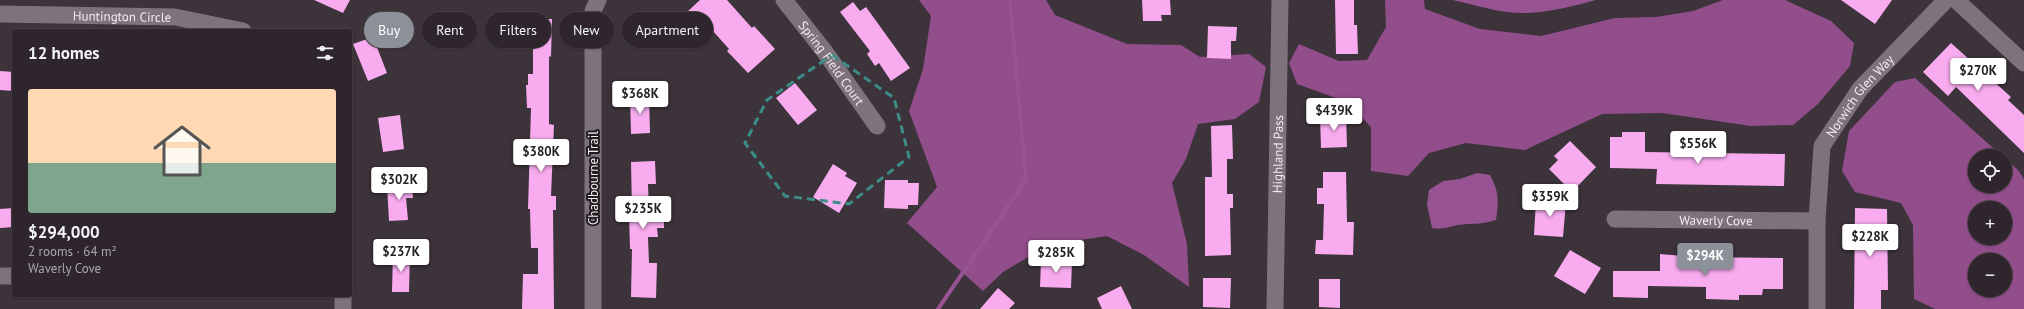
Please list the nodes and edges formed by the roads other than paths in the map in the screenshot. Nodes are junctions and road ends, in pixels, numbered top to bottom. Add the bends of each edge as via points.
1 (598, 0) edge
2 (784, 0) edge
3 (1280, 0) edge
4 (1946, 0) edge
5 (1956, 0) edge
6 (0, 14) edge
7 (233, 29) edge
8 (2024, 63) edge
9 (877, 126) dead end
10 (1615, 219) dead end
11 (1817, 221) junction
12 (0, 276) edge
13 (12, 276) edge
14 (342, 297) edge
15 (343, 309) edge
16 (593, 309) edge
17 (1275, 309) edge
18 (1817, 309) edge

1 - 16 street, Chadbourne Trail via 593,11
2 - 9 street, Spring Field Court via 825,52
3 - 17 street, Highland Pass
4 - 11 street, Norwich Glen Way via 1860,89 1822,146
5 - 8 street
6 - 7 street, Huntington Circle via 175,17
10 - 11 street, Waverly Cove
11 - 18 street, Norwich Glen Way
12 - 13 street
14 - 15 street

